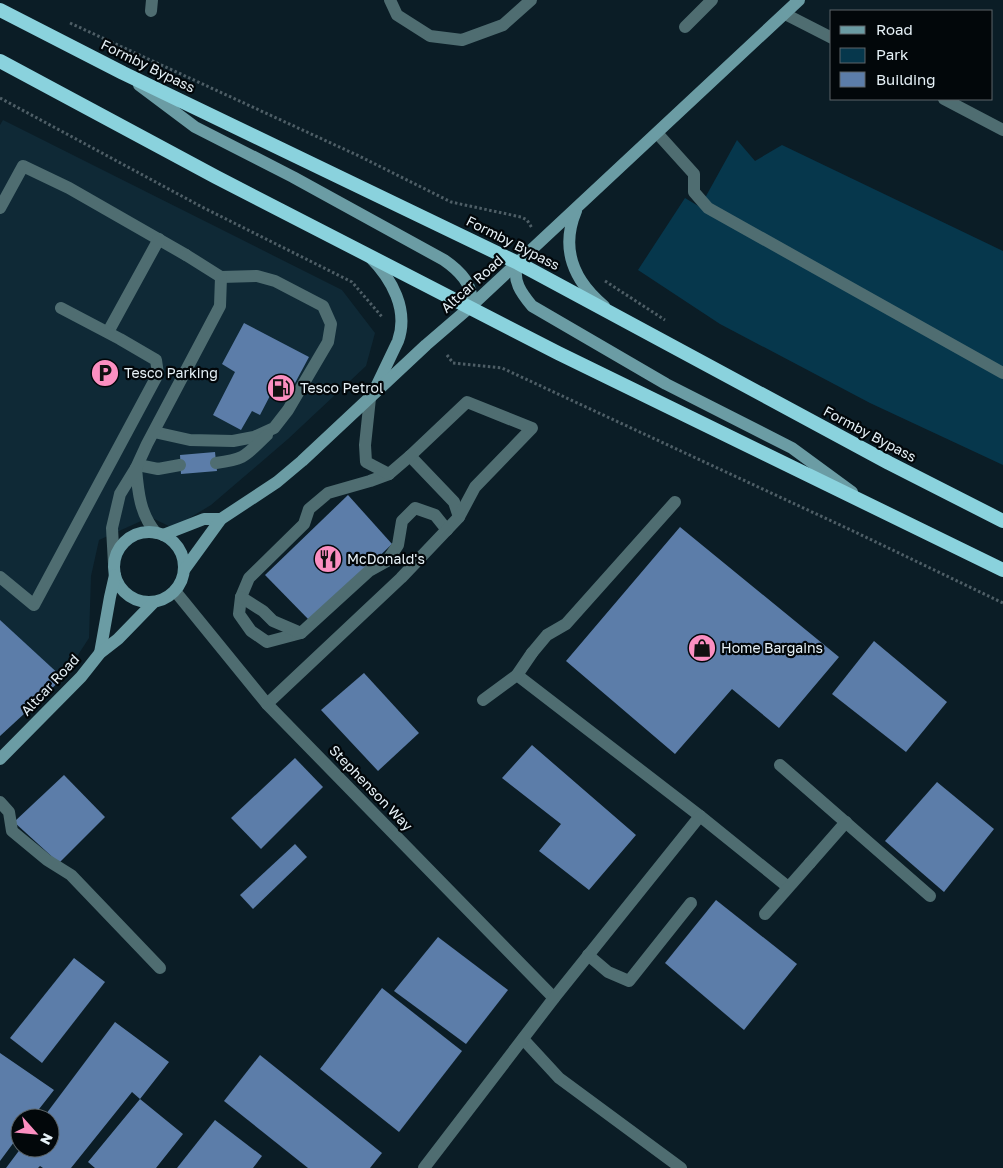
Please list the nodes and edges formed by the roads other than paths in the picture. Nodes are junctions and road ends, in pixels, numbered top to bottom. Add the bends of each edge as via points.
1 (390, 0) edge
2 (531, 0) edge
3 (799, 0) edge
4 (704, 3) edge
5 (0, 10) edge
6 (785, 14) junction
7 (685, 27) dead end
8 (830, 37) edge
9 (0, 61) edge
10 (123, 73) junction
11 (946, 100) edge
12 (1003, 130) edge
13 (657, 133) junction
14 (578, 207) junction
15 (0, 208) edge
16 (159, 239) junction
17 (369, 256) junction
18 (518, 263) junction
19 (221, 277) junction
20 (61, 308) dead end
21 (470, 308) junction
22 (612, 312) junction
23 (108, 332) junction
24 (1003, 372) edge
25 (371, 397) junction
26 (274, 428) junction
27 (154, 432) junction
28 (410, 456) junction
29 (216, 462) dead end
30 (180, 465) dead end
31 (137, 466) junction
32 (389, 474) junction
33 (475, 487) junction
34 (454, 502) junction
35 (675, 502) dead end
36 (866, 502) junction
37 (459, 517) junction
38 (221, 519) junction
39 (1003, 521) edge
40 (447, 530) junction
41 (159, 534) junction
42 (115, 570) junction
43 (184, 570) junction
44 (1003, 570) edge
45 (0, 577) edge
46 (175, 591) junction
47 (241, 597) junction
48 (154, 602) junction
49 (301, 633) junction
50 (100, 653) junction
51 (517, 675) junction
52 (484, 700) dead end
53 (267, 704) junction
54 (0, 759) edge
55 (780, 765) dead end
56 (0, 802) edge
57 (700, 816) junction
58 (846, 822) junction
59 (788, 887) junction
60 (930, 896) dead end
61 (691, 903) dead end
62 (765, 914) dead end
63 (588, 955) junction
64 (160, 968) dead end
65 (554, 998) junction
66 (523, 1039) junction
67 (424, 1168) edge
68 (681, 1168) edge

1 - 2 street via 397,15 430,36 462,40 503,25
3 - 6 main road, Altcar Road
4 - 7 street
5 - 10 highway, Formby Bypass
6 - 8 street
6 - 13 main road, Altcar Road
9 - 17 highway
10 - 18 highway, Formby Bypass
10 - 21 main road via 194,127 444,260 460,274 471,290
11 - 12 street
13 - 14 main road, Altcar Road
13 - 24 street via 694,174 694,192 708,208
14 - 18 main road, Altcar Road
14 - 22 main road via 569,234 571,260 585,287
15 - 16 street via 23,166
16 - 19 street
16 - 23 street
17 - 21 highway
17 - 25 main road via 393,288 402,320 401,334
18 - 21 main road, Altcar Road
18 - 22 highway, Formby Bypass
18 - 36 main road via 518,285 532,306 666,384 792,448
19 - 26 street via 257,276 275,281 323,306 331,324 328,342
19 - 27 street via 220,306
20 - 23 street
21 - 25 main road, Altcar Road
21 - 36 highway
22 - 39 highway, Formby Bypass via 889,463
23 - 45 street via 156,360 158,374 34,605
25 - 32 street via 366,462
25 - 38 main road, Altcar Road via 284,477
26 - 27 street via 254,437 233,441 190,440
26 - 29 street via 244,457
27 - 31 street
28 - 32 street
28 - 33 street via 468,402 532,428
28 - 34 street
30 - 31 street via 158,469
31 - 41 street via 141,506 150,526
31 - 42 street via 117,504 112,528
32 - 47 street via 328,493 309,509 304,524 249,578
33 - 34 street
33 - 37 street
34 - 37 street
35 - 51 street via 566,624 548,635
36 - 44 highway
37 - 40 street
38 - 41 main road, Altcar Road via 204,519
38 - 43 main road, Altcar Road
40 - 49 street via 435,515 416,508 402,521 398,544 387,561 369,571
40 - 53 street via 401,578
41 - 42 main road via 133,536 117,552
41 - 43 main road via 179,549
42 - 48 main road via 119,585 129,596
42 - 50 main road, Altcar Road
43 - 46 main road
46 - 48 main road
46 - 53 street, Stephenson Way
47 - 49 street via 273,621
47 - 49 street via 239,614 252,631 267,642
48 - 50 main road, Altcar Road
50 - 54 main road, Altcar Road via 81,677
51 - 52 street
51 - 57 street
53 - 65 street, Stephenson Way
55 - 58 street
56 - 64 street via 9,812 12,831 71,875
57 - 59 street
57 - 63 street
58 - 59 street
58 - 60 street
59 - 62 street
61 - 63 street via 629,981 608,972
63 - 65 street
65 - 66 street
66 - 67 street
66 - 68 street via 559,1078

